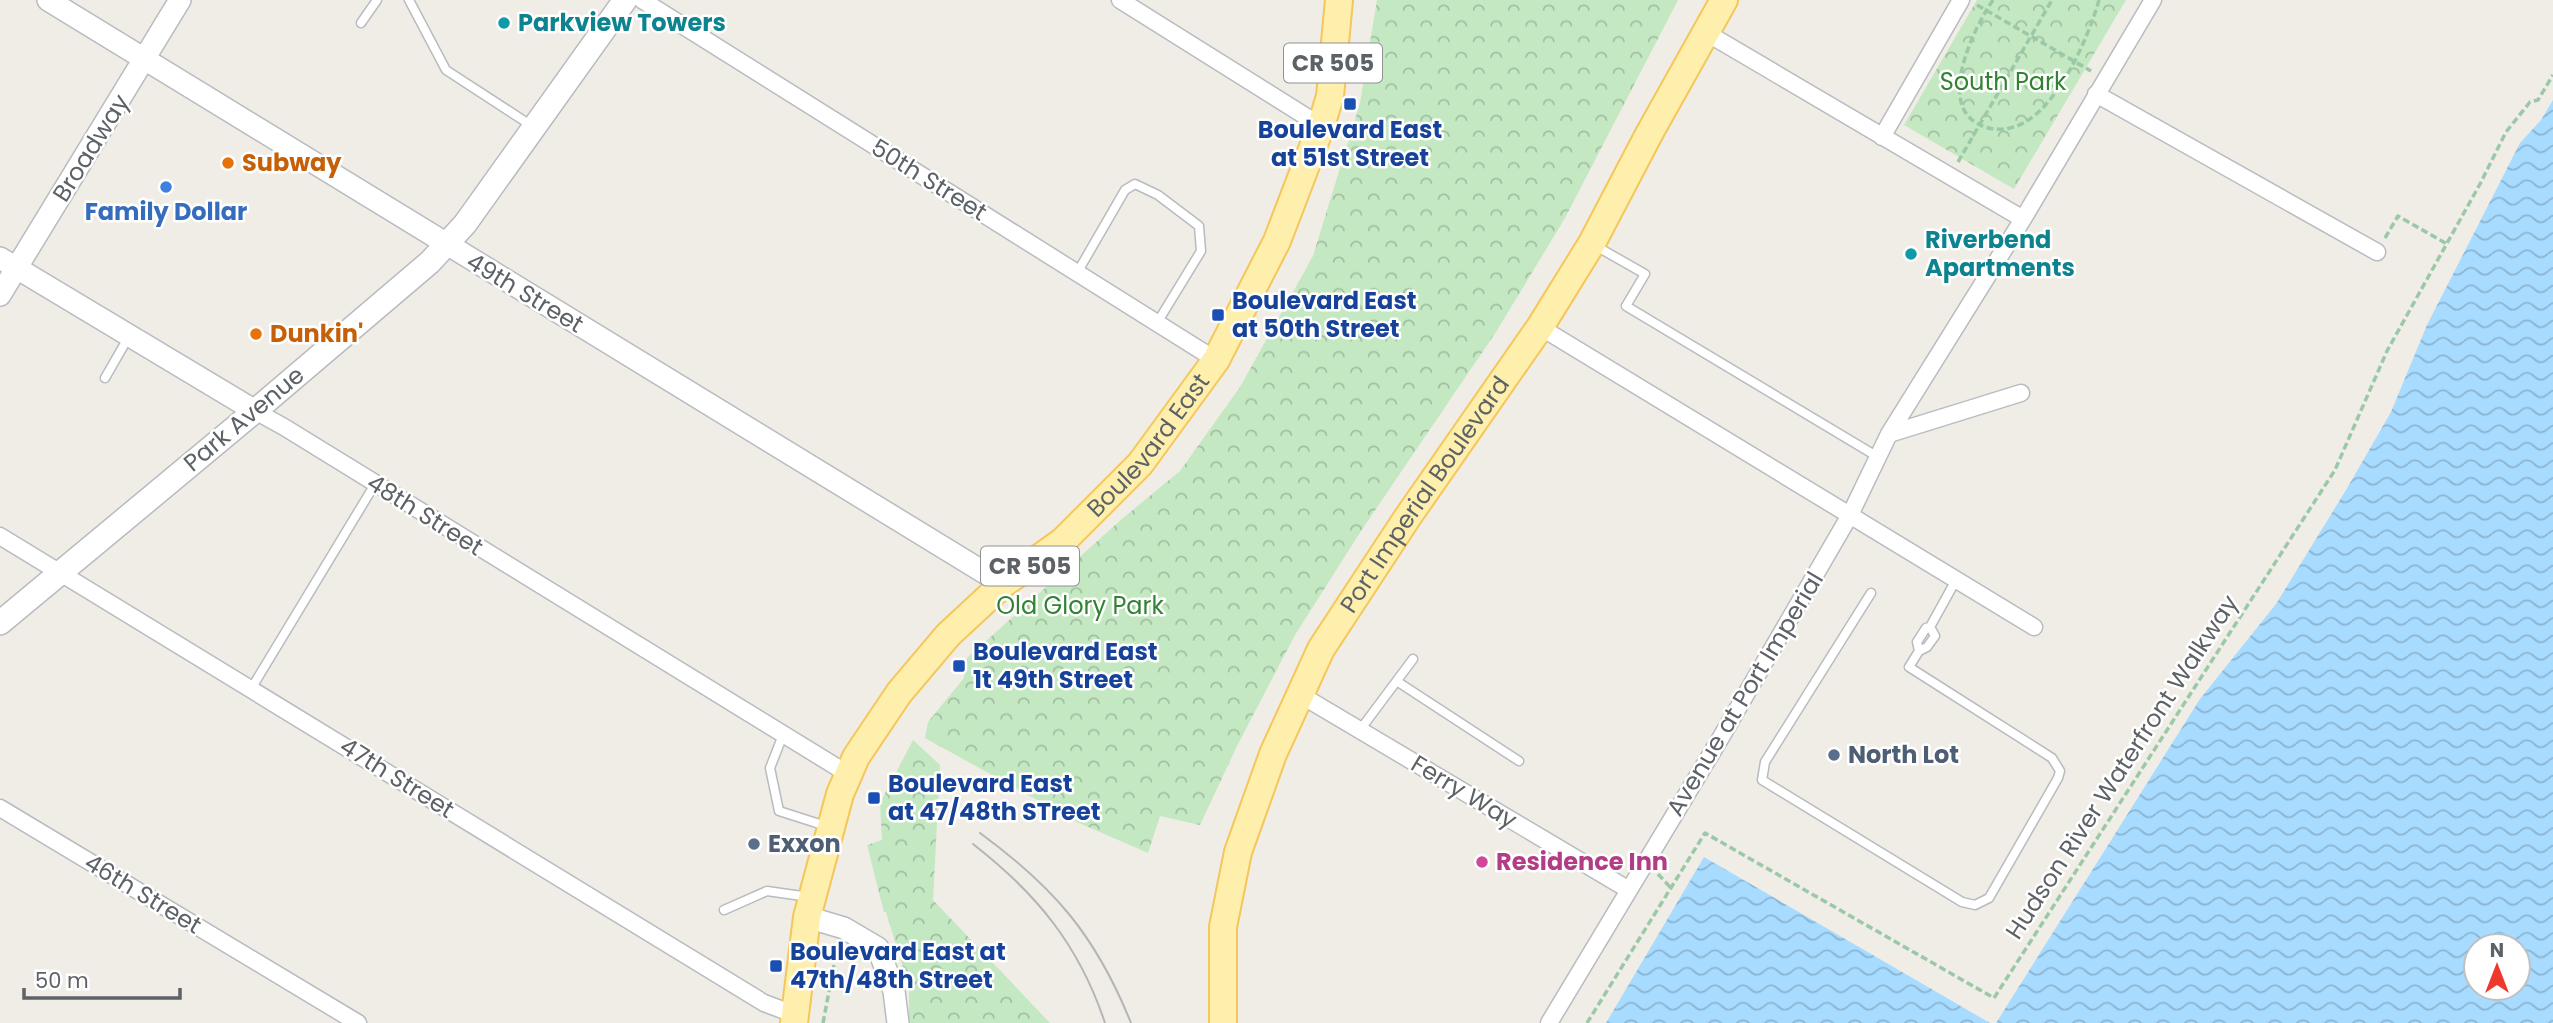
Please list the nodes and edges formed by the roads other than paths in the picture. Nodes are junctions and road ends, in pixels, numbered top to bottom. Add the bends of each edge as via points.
1 (48, 0) edge
2 (180, 0) edge
3 (377, 0) edge
4 (409, 0) edge
5 (625, 0) edge
6 (642, 0) edge
7 (1120, 0) edge
8 (1339, 0) edge
9 (1724, 0) edge
10 (1961, 0) edge
11 (2153, 0) edge
12 (361, 23) dead end
13 (1706, 32) junction
14 (145, 59) junction
15 (2096, 94) junction
16 (1321, 126) junction
17 (534, 127) junction
18 (1882, 137) junction
19 (2023, 219) junction
20 (1592, 243) junction
21 (446, 245) junction
22 (2377, 252) road end
23 (8, 263) edge
24 (1077, 273) junction
25 (0, 295) edge
26 (1157, 323) junction
27 (1540, 327) junction
28 (130, 336) junction
29 (1216, 360) junction
30 (105, 378) dead end
31 (2021, 393) dead end
32 (255, 411) junction
33 (1889, 434) junction
34 (1878, 457) junction
35 (375, 484) junction
36 (1850, 515) junction
37 (0, 536) edge
38 (60, 572) junction
39 (1956, 580) junction
40 (1003, 584) junction
41 (1871, 593) dead end
42 (0, 623) edge
43 (2035, 627) dead end
44 (1413, 659) dead end
45 (1398, 682) junction
46 (251, 689) junction
47 (1299, 694) junction
48 (1360, 730) junction
49 (783, 735) junction
50 (1519, 761) dead end
51 (848, 774) junction
52 (0, 808) edge
53 (831, 827) junction
54 (1629, 890) junction
55 (810, 907) junction
56 (724, 910) dead end
57 (795, 1019) edge
58 (358, 1023) edge
59 (898, 1023) edge
60 (1223, 1023) edge
61 (1549, 1023) edge

1 - 14 street, 49th Street
2 - 14 street, Broadway
3 - 12 lane
4 - 17 lane via 446,70
5 - 17 main road, Park Avenue
6 - 24 street, 50th Street
7 - 16 street
8 - 16 main road, Boulevard East / CR 505 via 1330,96
9 - 13 main road, Port Imperial Boulevard
10 - 18 street
11 - 15 street, Avenue at Port Imperial
13 - 18 street
13 - 20 main road, Port Imperial Boulevard
14 - 21 street, 49th Street
14 - 23 street, Broadway
15 - 19 street, Avenue at Port Imperial
15 - 22 street
16 - 29 main road, Boulevard East / CR 505 via 1277,241
17 - 21 main road, Park Avenue
18 - 19 street
19 - 33 street, Avenue at Port Imperial
20 - 27 main road, Port Imperial Boulevard
20 - 34 lane via 1645,274 1626,306
21 - 32 main road, Park Avenue
21 - 40 street, 49th Street
23 - 25 street, Broadway
23 - 28 street, 48th Street
24 - 26 street, 50th Street
24 - 26 lane via 1125,190 1135,184 1158,195 1199,226 1202,251
26 - 29 street, 50th Street
27 - 36 street
27 - 47 main road, Port Imperial Boulevard via 1364,583 1321,649
28 - 30 lane
28 - 32 street, 48th Street
29 - 40 main road, Boulevard East / CR 505 via 1140,464 1063,541
31 - 33 street
32 - 35 street, 48th Street
32 - 38 main road, Park Avenue
33 - 34 street, Avenue at Port Imperial
34 - 36 street, Avenue at Port Imperial
35 - 46 lane
35 - 49 street, 48th Street
36 - 39 street
36 - 54 street, Avenue at Port Imperial
37 - 38 street, 47th Street
38 - 42 main road, Park Avenue
38 - 46 street, 47th Street
39 - 41 lane via 1917,642 1919,651 1909,667 2052,758 2060,771 1989,898 1975,905 1962,902 1762,780 1765,762
39 - 43 street
40 - 51 main road, Boulevard East / CR 505 via 948,635 899,693
44 - 45 lane
45 - 48 lane
45 - 50 lane
46 - 57 street, 47th Street
47 - 48 street, Ferry Way
47 - 60 main road, Port Imperial Boulevard via 1273,754 1229,887 1223,927
48 - 54 street, Ferry Way
49 - 51 street, 48th Street
49 - 53 lane via 770,768 779,811
51 - 53 main road, Boulevard East / CR 505
52 - 58 street, 46th Street
53 - 55 main road, Boulevard East / CR 505
54 - 61 street, Avenue at Port Imperial
55 - 56 lane via 767,891
55 - 57 main road, Boulevard East / CR 505
55 - 59 street via 878,948 894,991

